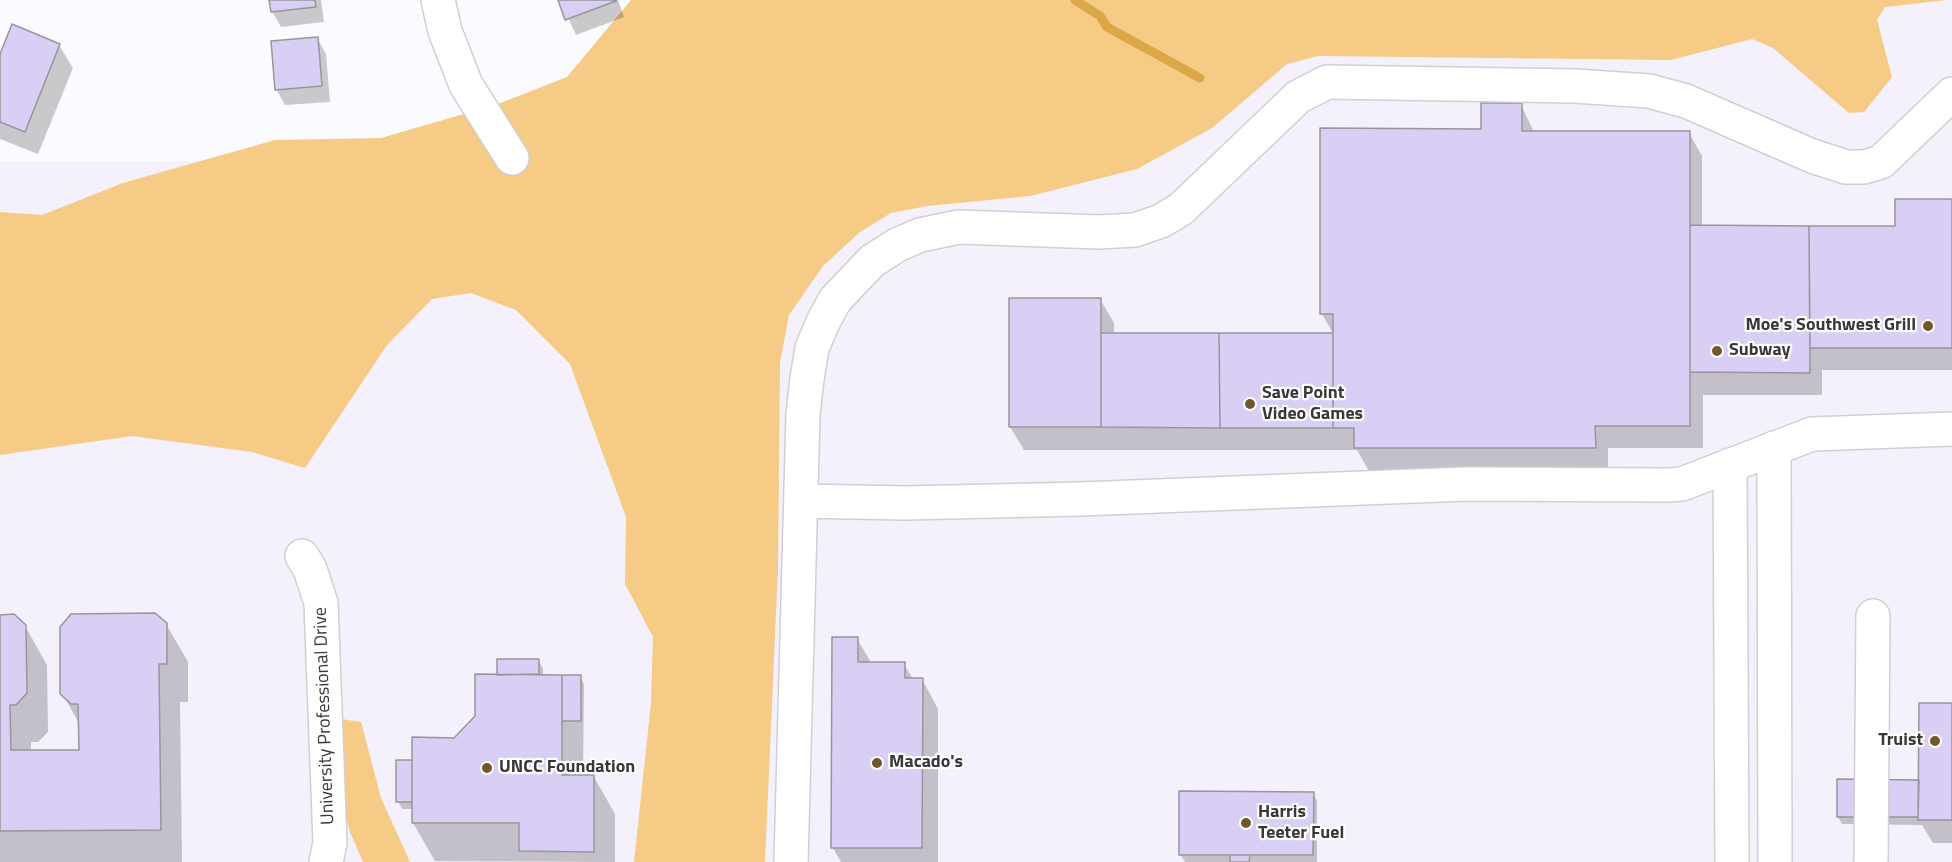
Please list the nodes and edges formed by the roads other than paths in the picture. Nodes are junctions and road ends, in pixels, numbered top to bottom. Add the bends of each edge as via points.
1 (438, 0) edge
2 (1952, 94) edge
3 (512, 158) dead end
4 (1952, 429) edge
5 (1774, 448) junction
6 (1730, 465) junction
7 (801, 501) junction
8 (302, 556) dead end
9 (1873, 616) dead end
10 (333, 856) edge
11 (791, 862) edge
12 (1732, 862) edge
13 (1775, 862) edge
14 (1871, 862) edge

1 - 3 street via 445,31 466,85
2 - 7 street via 1881,162 1846,167 1686,101 1649,91 1327,82 1298,97 1181,209 1161,221 1135,230 1099,232 959,227 920,235 872,261 835,300 812,348 803,414
4 - 5 street via 1824,431
5 - 6 street
5 - 13 street
6 - 7 street via 1682,484 1669,485 1456,484 1070,499
6 - 12 street
7 - 11 street
8 - 10 street, University Professional Drive via 321,603
9 - 14 street

